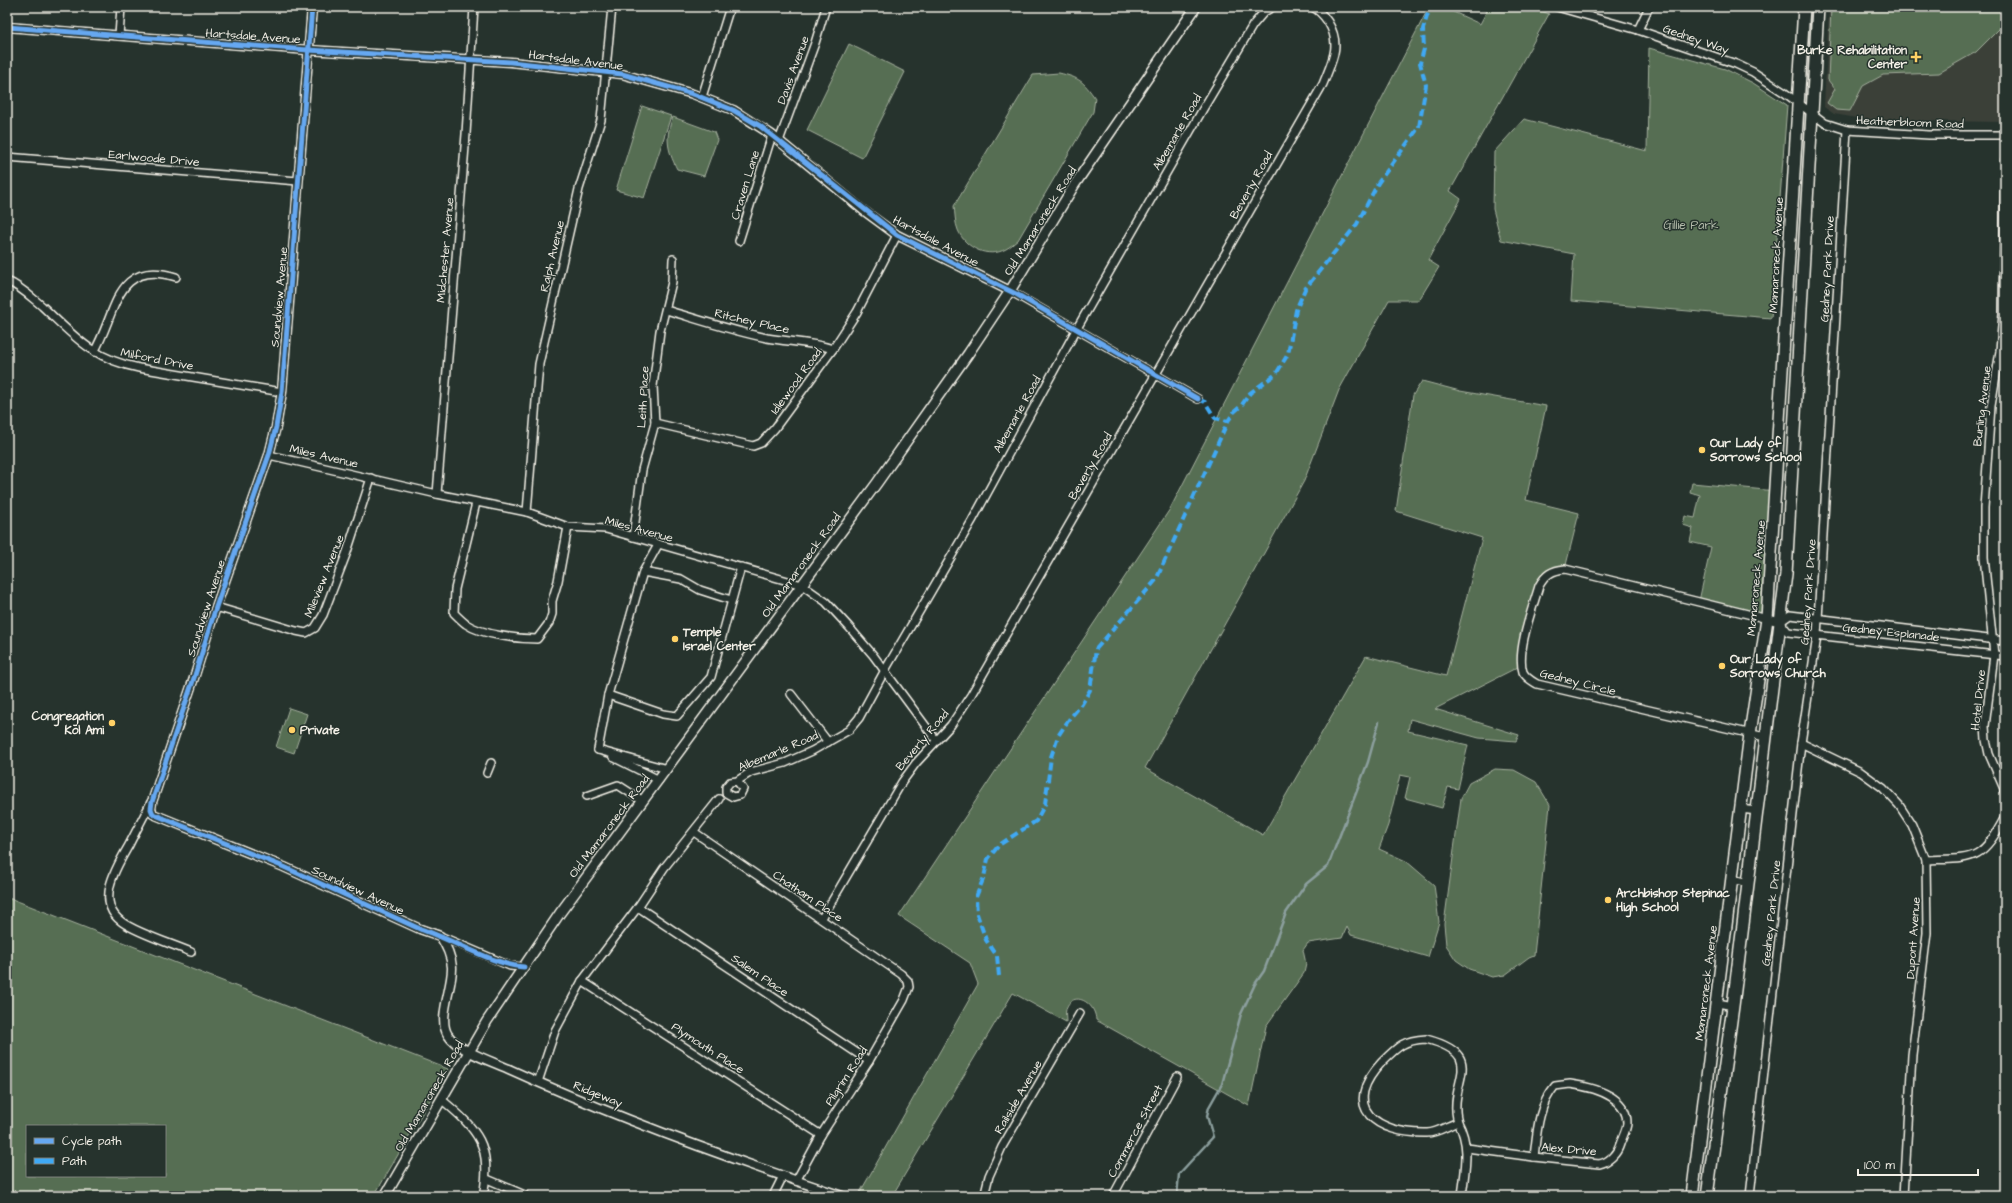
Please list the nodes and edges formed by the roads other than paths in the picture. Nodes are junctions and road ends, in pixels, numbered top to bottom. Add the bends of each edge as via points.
1 (121, 7) edge
2 (312, 7) edge
3 (474, 7) edge
4 (612, 7) edge
5 (730, 7) edge
6 (826, 7) edge
7 (1196, 7) edge
8 (1273, 7) edge
9 (1312, 7) edge
10 (1649, 7) edge
11 (1804, 7) edge
12 (1818, 7) edge
13 (1559, 8) edge
14 (1320, 9) edge
15 (7, 27) edge
16 (1638, 30) junction
17 (119, 36) junction
18 (308, 50) junction
19 (471, 60) junction
20 (606, 72) junction
21 (702, 97) junction
22 (1798, 102) junction
23 (1812, 113) junction
24 (1847, 130) junction
25 (772, 135) junction
26 (2005, 135) edge
27 (779, 141) junction
28 (7, 157) edge
29 (2005, 160) edge
30 (298, 181) junction
31 (897, 235) junction
32 (739, 241) dead end
33 (673, 259) dead end
34 (176, 277) dead end
35 (7, 281) edge
36 (1010, 291) junction
37 (666, 310) junction
38 (1076, 330) junction
39 (833, 349) junction
40 (94, 352) junction
41 (1154, 374) junction
42 (282, 392) junction
43 (1198, 399) dead end
44 (655, 423) junction
45 (269, 455) junction
46 (371, 478) junction
47 (437, 494) junction
48 (476, 503) junction
49 (527, 512) junction
50 (568, 527) junction
51 (633, 537) junction
52 (658, 545) junction
53 (740, 566) junction
54 (643, 572) junction
55 (802, 585) junction
56 (731, 600) junction
57 (216, 607) junction
58 (1767, 618) junction
59 (1818, 619) junction
60 (1780, 622) junction
61 (1816, 636) junction
62 (1992, 640) junction
63 (2005, 641) edge
64 (1994, 655) junction
65 (2005, 656) edge
66 (884, 672) junction
67 (791, 694) dead end
68 (608, 695) junction
69 (1750, 734) junction
70 (1765, 737) junction
71 (936, 740) junction
72 (828, 742) junction
73 (1801, 743) junction
74 (598, 750) junction
75 (491, 763) dead end
76 (668, 768) junction
77 (487, 773) dead end
78 (659, 780) junction
79 (737, 781) dead end
80 (2005, 791) edge
81 (587, 796) dead end
82 (719, 799) dead end
83 (643, 801) junction
84 (152, 802) junction
85 (1741, 809) junction
86 (1757, 811) junction
87 (2005, 817) edge
88 (694, 832) junction
89 (1926, 860) junction
90 (1732, 879) junction
91 (1748, 882) junction
92 (638, 907) junction
93 (822, 918) junction
94 (440, 936) junction
95 (191, 952) dead end
96 (524, 967) junction
97 (582, 981) junction
98 (908, 981) joint
99 (1718, 1003) junction
100 (1733, 1006) junction
101 (1080, 1013) dead end
102 (469, 1051) junction
103 (870, 1061) junction
104 (1177, 1077) dead end
105 (538, 1082) junction
106 (441, 1099) junction
107 (1458, 1122) junction
108 (821, 1135) junction
109 (1467, 1148) junction
110 (1534, 1157) junction
111 (783, 1176) junction
112 (486, 1179) junction
113 (796, 1181) junction
114 (385, 1196) edge
115 (483, 1196) edge
116 (527, 1196) edge
117 (773, 1196) edge
118 (842, 1196) edge
119 (984, 1196) edge
120 (1113, 1196) edge
121 (1462, 1196) edge
122 (1692, 1196) edge
123 (1707, 1196) edge
124 (1750, 1196) edge
125 (1904, 1196) edge

1 - 17 street
2 - 18 street, Soundview Avenue
3 - 19 street, Midchester Avenue
4 - 20 street, Ralph Avenue
5 - 21 street
6 - 27 street, Davis Avenue
7 - 36 main road, Old Mamaroneck Road via 1075,184
8 - 38 street, Albemarle Road via 1264,12 1253,25
9 - 14 street
10 - 16 street
11 - 22 main road, Mamaroneck Avenue
12 - 23 main road
13 - 16 street, Gedney Way
14 - 41 street, Beverly Road via 1334,32 1336,47 1323,84
15 - 17 street, Hartsdale Avenue
16 - 22 street, Gedney Way via 1736,64 1753,72
17 - 18 street, Hartsdale Avenue
18 - 19 street, Hartsdale Avenue
18 - 30 street, Soundview Avenue
19 - 20 street, Hartsdale Avenue
19 - 47 street, Midchester Avenue
20 - 21 street, Hartsdale Avenue via 622,74
20 - 49 street, Ralph Avenue via 601,120 580,189 539,364
21 - 25 street, Hartsdale Avenue via 733,110
22 - 23 street, Heatherbloom Road
22 - 58 main road, Mamaroneck Avenue
23 - 24 street, Heatherbloom Road via 1825,123
23 - 60 main road via 1788,542
24 - 26 street, Heatherbloom Road via 1922,135
24 - 59 street, Gedney Park Drive
25 - 27 street, Hartsdale Avenue
25 - 32 street, Craven Lane
27 - 31 street, Hartsdale Avenue
28 - 30 street, Earlwoode Drive
29 - 62 street, Burling Avenue via 2003,313 1991,406 1984,508 1984,557
30 - 42 street, Soundview Avenue
31 - 36 street, Hartsdale Avenue
31 - 39 street, Idlewood Road via 857,312
33 - 37 street, Leith Place via 672,282
34 - 40 street via 154,273 133,278 121,292
35 - 40 street, Milford Drive via 29,295
36 - 38 street, Hartsdale Avenue
36 - 55 main road, Old Mamaroneck Road via 964,361
37 - 39 street, Ritchey Place via 743,332
37 - 44 street, Leith Place via 660,331 654,386
38 - 41 street, Hartsdale Avenue
38 - 66 street, Albemarle Road via 972,521
39 - 44 street, Idlewood Road via 791,408 761,443 753,446
40 - 42 street, Milford Drive via 119,364
41 - 43 street, Hartsdale Avenue
41 - 71 street, Beverly Road via 971,694 951,725
42 - 45 street, Soundview Avenue
44 - 51 street, Leith Place via 642,470
45 - 46 street, Miles Avenue
45 - 57 street, Soundview Avenue
46 - 47 street, Miles Avenue
46 - 57 street, Mileview Avenue via 323,615 315,628 306,633 296,631
47 - 48 street, Miles Avenue
48 - 49 street, Miles Avenue
48 - 50 street via 455,590 454,613 467,625 496,635 537,639 549,623
49 - 50 street, Miles Avenue
50 - 51 street, Miles Avenue via 606,529
51 - 52 street, Miles Avenue
52 - 53 street, Miles Avenue
52 - 54 street
53 - 55 street, Miles Avenue
53 - 56 street
54 - 56 street via 681,579 700,590
54 - 68 street
55 - 66 street, Miles Avenue via 826,602 873,655
55 - 76 main road, Old Mamaroneck Road
56 - 68 street via 711,677 677,716
57 - 84 street, Soundview Avenue
58 - 60 street, Gedney Esplanade
58 - 69 main road, Mamaroneck Avenue
58 - 69 street, Gedney Circle via 1565,569 1546,575 1539,586 1522,650 1523,672 1537,684
59 - 60 street, Gedney Esplanade via 1790,615
59 - 61 street, Gedney Park Drive
59 - 62 street, Gedney Esplanade
60 - 61 street, Gedney Esplanade via 1788,632
60 - 70 main road
61 - 64 street, Gedney Esplanade
61 - 73 street, Gedney Park Drive
62 - 63 street, Gedney Esplanade
62 - 64 street, Burling Avenue
64 - 65 street, Gedney Esplanade
64 - 80 street, Hotel Drive via 1985,726 1986,740 1989,754
66 - 71 street, Miles Avenue
66 - 72 street, Albemarle Road via 859,718 849,730
67 - 72 street
68 - 74 street
69 - 70 street, Gedney Circle
69 - 85 main road, Mamaroneck Avenue
70 - 86 main road
71 - 93 street, Beverly Road via 902,782
72 - 79 street, Albemarle Road via 785,763 751,772
73 - 89 street, Dupont Avenue via 1861,772 1883,788 1899,805 1912,825
73 - 124 street, Gedney Park Drive
74 - 76 street
74 - 78 street
75 - 77 street
76 - 78 main road, Old Mamaroneck Road
78 - 83 main road, Old Mamaroneck Road
81 - 83 street via 618,785
82 - 88 street
83 - 96 main road, Old Mamaroneck Road via 560,913
84 - 94 street, Soundview Avenue via 153,814 173,824 284,867
84 - 95 street via 114,872 109,902 116,917 126,924
85 - 86 street
85 - 90 main road, Mamaroneck Avenue
86 - 91 main road
87 - 89 street via 1993,840 1983,850 1967,858
88 - 92 street via 664,868
88 - 93 street, Chatham Place
89 - 125 street, Dupont Avenue via 1927,933 1912,1055
90 - 91 street
90 - 99 main road, Mamaroneck Avenue
91 - 100 main road
92 - 97 street
92 - 103 street, Salem Place
93 - 98 street, Chatham Place
94 - 96 street, Soundview Avenue via 510,966
94 - 102 street, Ridgeway via 448,951 452,968 444,1020 446,1031 455,1042
96 - 102 main road, Old Mamaroneck Road
97 - 105 street via 555,1031
97 - 108 street, Plymouth Place
98 - 103 street, Pilgrim Road via 904,1000
99 - 100 street
99 - 122 main road, Mamaroneck Avenue
100 - 123 main road
101 - 119 street, Railside Avenue via 1002,1147 988,1176
102 - 105 street, Ridgeway
102 - 106 main road, Old Mamaroneck Road
103 - 108 street, Pilgrim Road
104 - 120 street, Commerce Street
105 - 111 street, Ridgeway via 707,1151
106 - 112 street via 460,1115 478,1136 486,1154
106 - 114 main road, Old Mamaroneck Road
107 - 107 street via 1429,1133 1389,1129 1379,1124 1368,1115 1364,1106 1363,1095 1372,1073 1397,1047 1410,1040 1426,1039 1446,1045 1459,1056 1463,1071 1455,1110
107 - 109 street via 1464,1133
108 - 113 street, Pilgrim Road
109 - 110 street, Alex Drive
109 - 121 street
110 - 110 street, Alex Drive via 1599,1164 1606,1162 1618,1150 1627,1124 1622,1109 1614,1099 1591,1087 1570,1084 1555,1086 1546,1100 1538,1122
111 - 113 street, Ridgeway
111 - 117 street
112 - 115 street
112 - 116 street
113 - 118 street, Ridgeway

